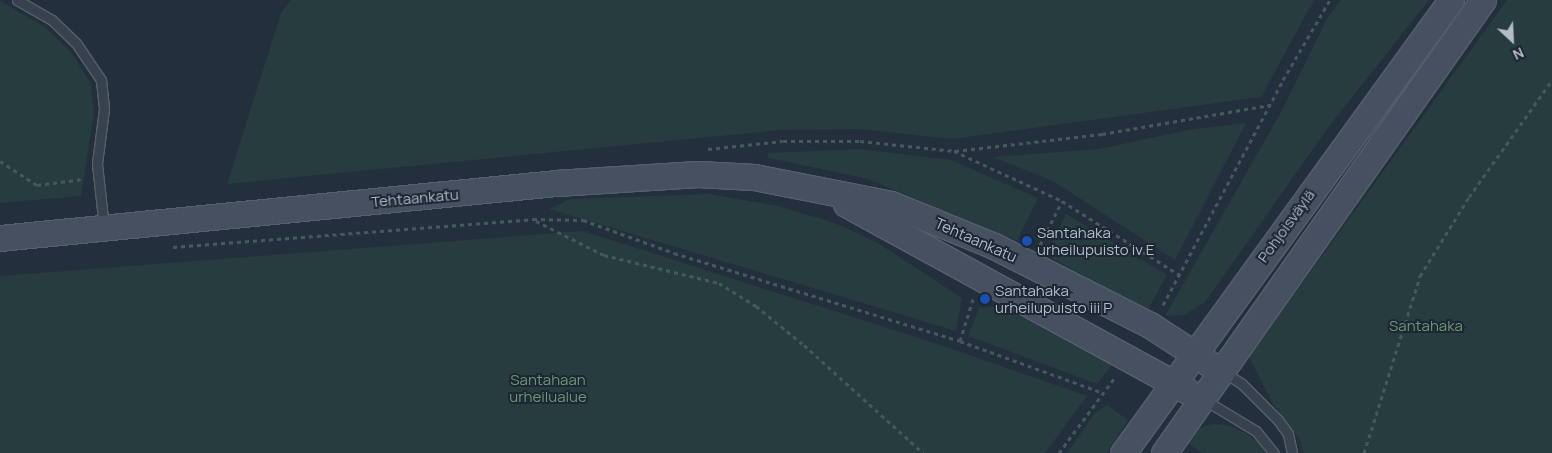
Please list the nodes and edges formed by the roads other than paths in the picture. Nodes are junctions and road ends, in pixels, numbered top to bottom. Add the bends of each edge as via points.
1 (16, 0) edge
2 (1451, 0) edge
3 (1483, 0) edge
4 (829, 194) junction
5 (104, 228) junction
6 (0, 238) edge
7 (1193, 353) junction
8 (1222, 372) junction
9 (1172, 382) junction
10 (1203, 399) junction
11 (1123, 453) edge
12 (1164, 453) edge
13 (1274, 453) edge
14 (1292, 453) edge

1 - 5 lane via 52,20 76,43 101,80 104,109 97,164
2 - 7 main road, Pohjoisväylä
3 - 8 main road
4 - 5 main road, Tehtaankatu via 754,177 698,174 556,183
4 - 7 main road, Tehtaankatu via 891,204 1030,264 1150,325
4 - 9 main road, Tehtaankatu
5 - 6 main road, Tehtaankatu
7 - 8 main road, Tehtaankatu
7 - 9 main road, Pohjoisväylä
8 - 10 main road
8 - 14 lane via 1242,384 1278,420 1288,434
9 - 10 main road, Tehtaankatu
9 - 11 main road, Pohjoisväylä
10 - 12 main road
10 - 13 lane via 1256,431

